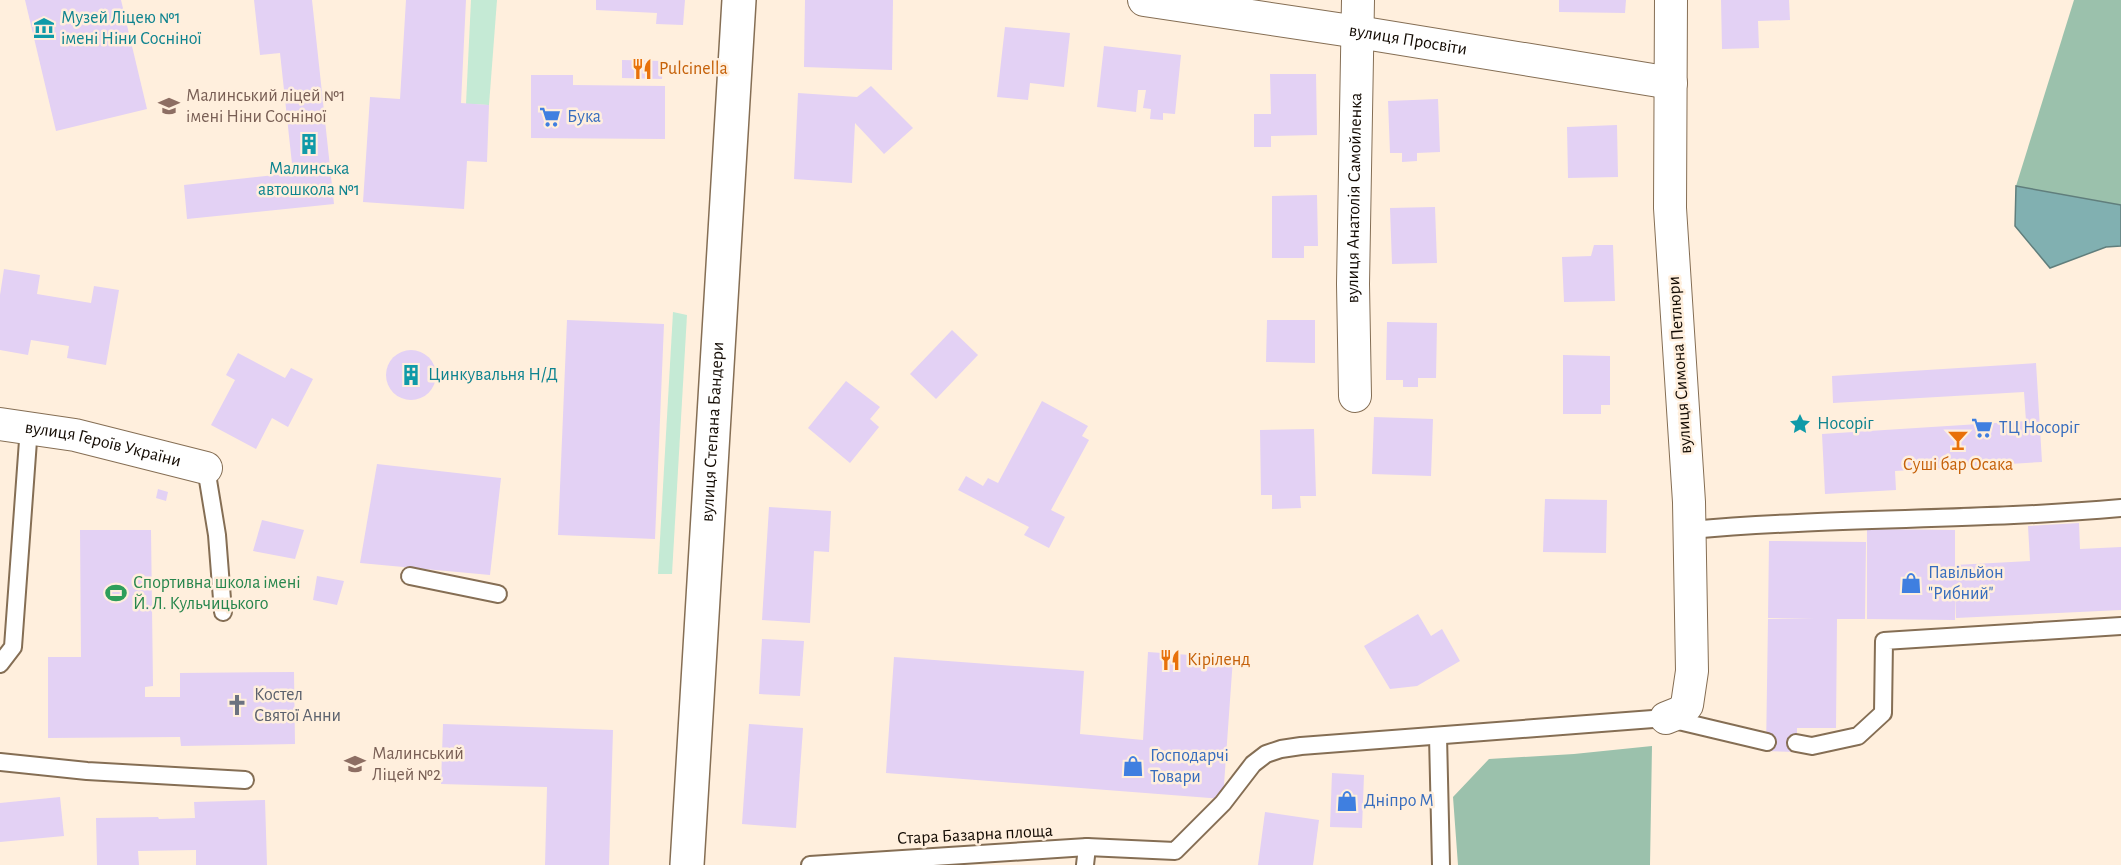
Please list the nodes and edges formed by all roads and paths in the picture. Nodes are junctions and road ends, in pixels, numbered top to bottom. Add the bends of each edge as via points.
1 (738, 0) edge
2 (1144, 0) edge
3 (1358, 0) edge
4 (1671, 0) edge
5 (1358, 32) junction
6 (1671, 83) junction
7 (1355, 396) dead end
8 (14, 426) edge
9 (206, 468) joint
10 (2121, 508) edge
11 (1690, 530) junction
12 (410, 576) dead end
13 (498, 594) dead end
14 (223, 612) dead end
15 (2121, 626) edge
16 (0, 664) edge
17 (1666, 717) junction
18 (1438, 736) junction
19 (1767, 742) dead end
20 (1796, 743) dead end
21 (0, 762) edge
22 (245, 780) dead end
23 (1087, 847) junction
24 (687, 865) edge
25 (810, 865) edge
26 (1085, 865) edge
27 (1442, 865) edge

1 - 24 street, вулиця Степана Бандери
2 - 5 street, вулиця Просвіти
3 - 5 street, вулиця Анатолія Самойленка
4 - 6 street, вулиця Симона Петлюри
5 - 6 street, вулиця Просвіти
5 - 7 street, вулиця Анатолія Самойленка
6 - 11 street, вулиця Симона Петлюри via 1670,208
8 - 9 street, вулиця Героїв України via 75,435
8 - 16 lane via 13,647
9 - 14 lane via 218,535
10 - 11 lane
11 - 17 street, вулиця Симона Петлюри via 1690,694 1681,712
12 - 13 lane
15 - 20 lane via 1884,641 1883,713 1858,736 1812,746
17 - 18 lane
17 - 19 lane
18 - 23 lane, Стара Базарна площа via 1281,749 1253,764 1223,803 1175,851
18 - 27 lane
21 - 22 lane
23 - 25 lane, Стара Базарна площа
23 - 26 lane

